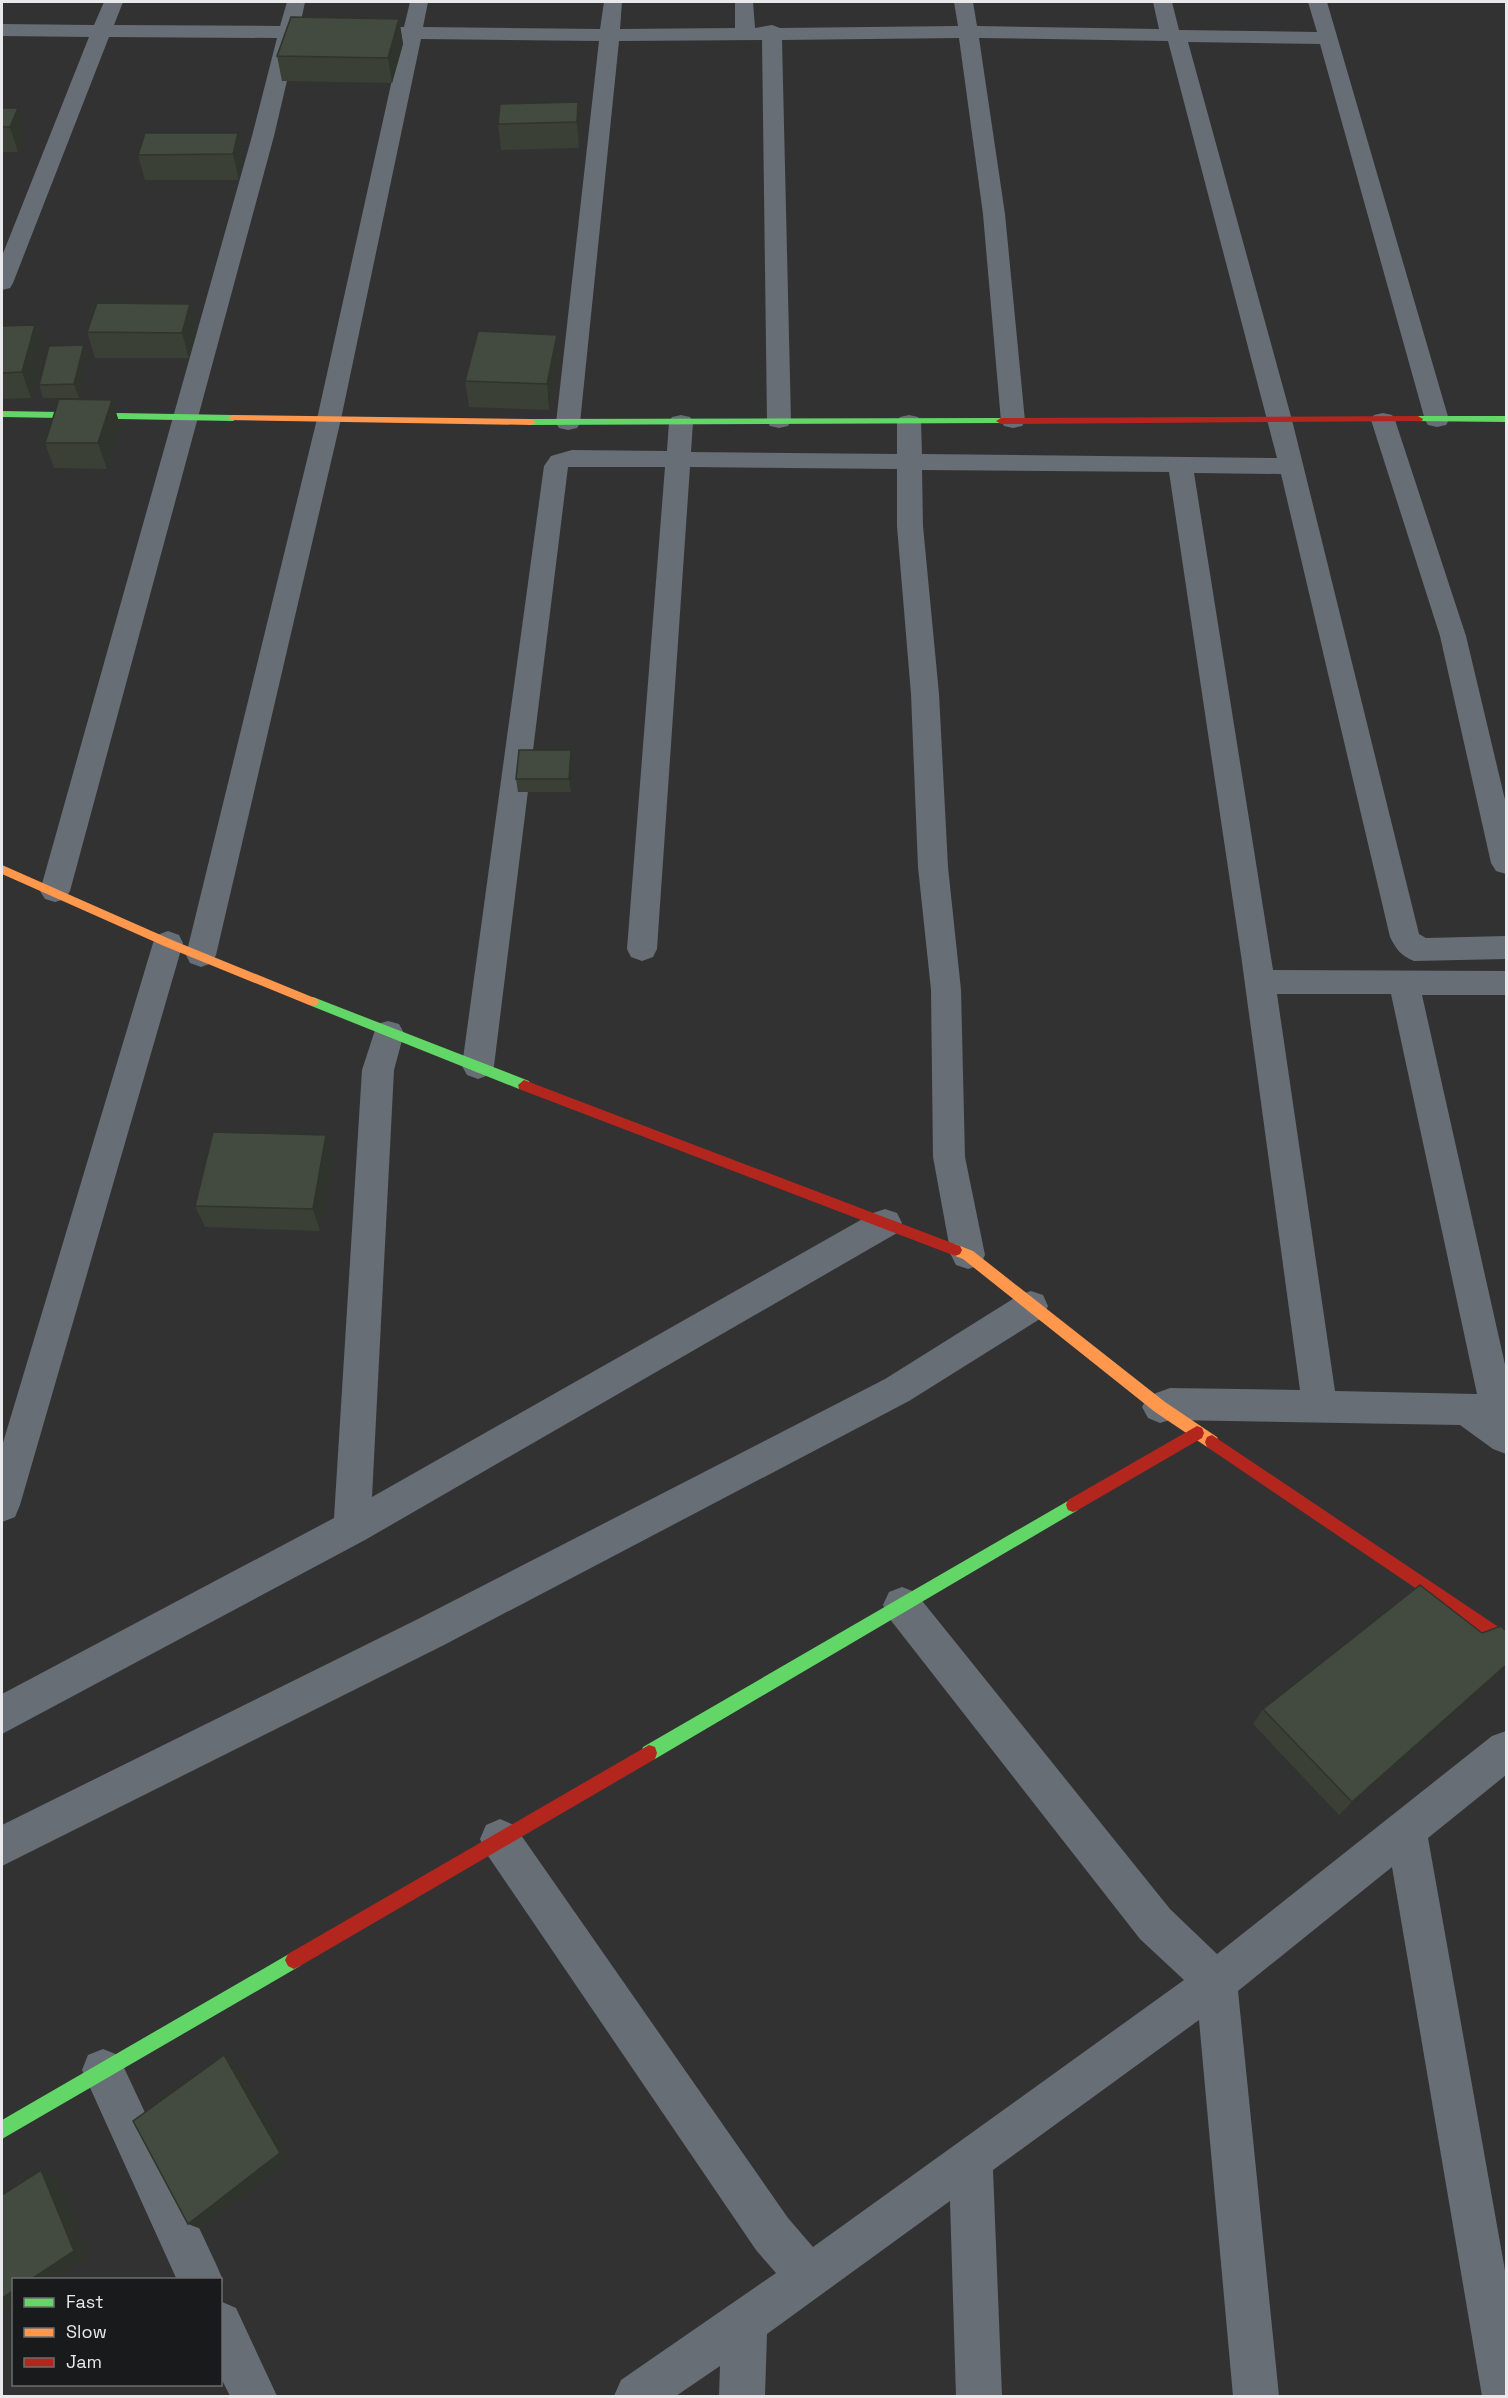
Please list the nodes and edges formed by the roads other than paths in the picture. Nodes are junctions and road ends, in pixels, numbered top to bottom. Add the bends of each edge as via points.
1 (113, 2) edge
2 (296, 2) edge
3 (419, 2) edge
4 (613, 2) edge
5 (744, 2) edge
6 (964, 2) edge
7 (1163, 2) edge
8 (1318, 2) edge
9 (2, 30) edge
10 (102, 31) junction
11 (772, 31) junction
12 (288, 32) junction
13 (745, 32) junction
14 (970, 32) junction
15 (413, 34) junction
16 (611, 34) junction
17 (1173, 35) junction
18 (1330, 38) junction
19 (2, 283) edge
20 (2, 414) edge
21 (186, 416) junction
22 (328, 419) junction
23 (1506, 419) edge
24 (1280, 420) junction
25 (1383, 420) junction
26 (1437, 420) junction
27 (779, 421) junction
28 (1013, 421) junction
29 (681, 422) junction
30 (909, 422) junction
31 (568, 423) junction
32 (678, 459) junction
33 (910, 461) junction
34 (1180, 464) junction
35 (1291, 466) junction
36 (1506, 863) edge
37 (2, 868) edge
38 (55, 891) junction
39 (168, 943) junction
40 (1506, 948) edge
41 (642, 949) dead end
42 (201, 955) junction
43 (1259, 982) junction
44 (1404, 982) junction
45 (1506, 983) edge
46 (388, 1033) junction
47 (478, 1066) junction
48 (885, 1224) junction
49 (968, 1256) junction
50 (1031, 1306) junction
51 (1160, 1407) junction
52 (1320, 1407) junction
53 (1495, 1417) edge
54 (1197, 1433) junction
55 (2, 1505) edge
56 (352, 1528) junction
57 (902, 1605) junction
58 (1506, 1641) edge
59 (2, 1715) edge
60 (1506, 1750) edge
61 (1406, 1830) junction
62 (500, 1839) junction
63 (2, 1845) edge
64 (1216, 1982) junction
65 (103, 2070) junction
66 (2, 2130) edge
67 (971, 2158) junction
68 (809, 2277) junction
69 (199, 2278) edge
70 (744, 2322) junction
71 (222, 2328) edge
72 (254, 2397) edge
73 (637, 2397) edge
74 (742, 2397) edge
75 (979, 2397) edge
76 (1256, 2397) edge
77 (1505, 2397) edge

1 - 10 street
2 - 12 street
3 - 15 street
4 - 16 street
5 - 13 street
6 - 14 street
7 - 17 street
8 - 18 street
9 - 10 street
10 - 12 street
10 - 19 street
11 - 13 street
11 - 14 street
11 - 27 street
12 - 15 street
12 - 21 street
13 - 16 street
14 - 17 street
14 - 28 street via 994,214
15 - 16 street
15 - 22 street
16 - 31 street
17 - 18 street
17 - 24 street
18 - 26 street
20 - 21 street
21 - 22 street
21 - 38 street
22 - 31 street
22 - 42 street
23 - 26 street
24 - 25 street
24 - 28 street
24 - 35 street
25 - 26 street
25 - 36 street via 1453,636
27 - 29 street
27 - 30 street
28 - 30 street
29 - 31 street
29 - 32 street
30 - 33 street
32 - 33 street
32 - 41 street
32 - 47 street via 572,458 556,466
33 - 34 street
33 - 49 street via 910,526 925,694 933,867 946,990 949,1157
34 - 35 street
34 - 43 street
35 - 40 street via 1406,937 1414,949
37 - 38 street
38 - 39 street
39 - 42 street
39 - 55 street
42 - 46 street
43 - 44 street
43 - 52 street
44 - 45 street
44 - 53 street
46 - 47 street
46 - 56 street via 378,1070
47 - 48 street
48 - 49 street
48 - 56 street
49 - 50 street
50 - 51 street
50 - 63 street via 886,1395 431,1632
51 - 52 street
51 - 54 street
52 - 53 street
54 - 57 street
54 - 58 street
56 - 59 street
57 - 62 street
57 - 64 street via 1155,1924
60 - 61 street
61 - 64 street
61 - 77 street
62 - 65 street
62 - 68 street via 772,2234
64 - 67 street
64 - 76 street
65 - 66 street
65 - 69 street
67 - 68 street
67 - 75 street
68 - 70 street
70 - 73 street
70 - 74 street
71 - 72 street

